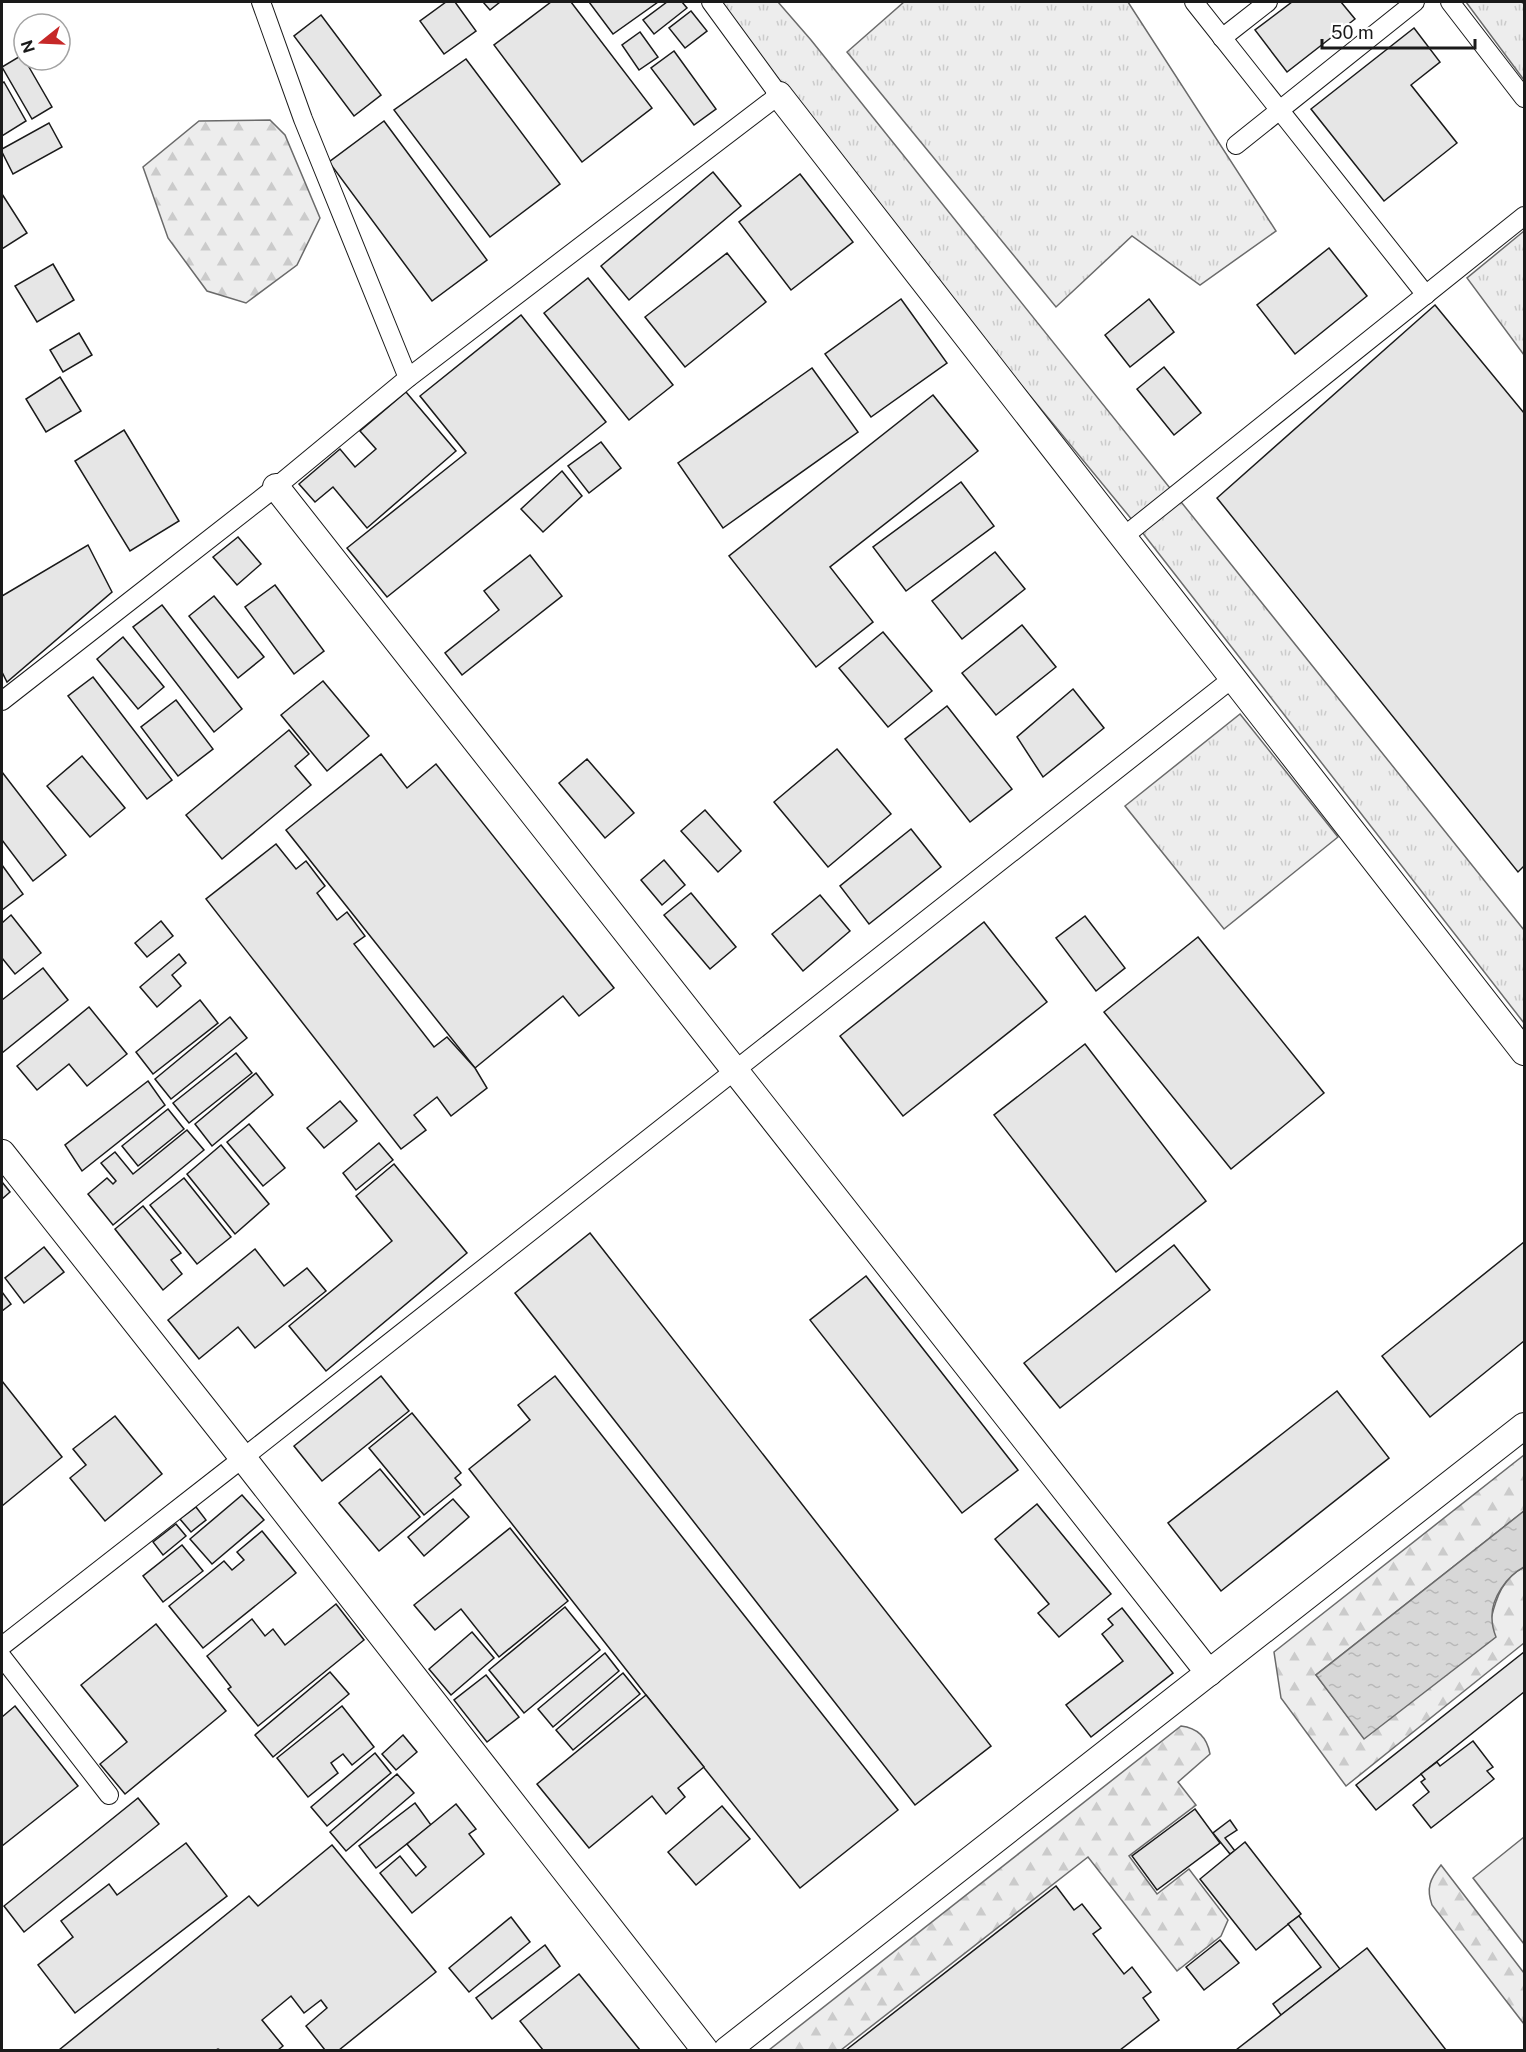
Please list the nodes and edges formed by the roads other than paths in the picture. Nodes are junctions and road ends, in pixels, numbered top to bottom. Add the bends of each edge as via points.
1 (261, 2) edge
2 (711, 2) edge
3 (1194, 2) edge
4 (1268, 2) edge
5 (1415, 2) edge
6 (1450, 2) edge
7 (1222, 38) junction
8 (779, 95) junction
9 (1524, 98) edge
10 (1279, 112) junction
11 (1236, 145) dead end
12 (1524, 216) edge
13 (1426, 295) junction
14 (408, 378) junction
15 (276, 487) junction
16 (1123, 537) junction
17 (1233, 678) junction
18 (2, 701) edge
19 (1524, 1052) edge
20 (735, 1070) junction
21 (2, 1153) edge
22 (1524, 1426) edge
23 (243, 1458) junction
24 (2, 1646) edge
25 (2, 1657) edge
26 (1209, 1673) junction
27 (109, 1795) dead end
28 (705, 2050) edge
29 (728, 2050) edge

1 - 14 street via 303,119
2 - 8 street
3 - 7 street
4 - 7 street
5 - 10 street
6 - 9 street
7 - 10 street
8 - 14 street
8 - 16 street
10 - 11 street
10 - 13 street
12 - 13 street
13 - 16 street
14 - 15 street
15 - 18 street
15 - 20 street
16 - 17 street
17 - 19 street
17 - 20 street
20 - 23 street
20 - 26 street
21 - 23 street
22 - 26 street
23 - 24 street
23 - 28 street
25 - 27 street
26 - 29 street

